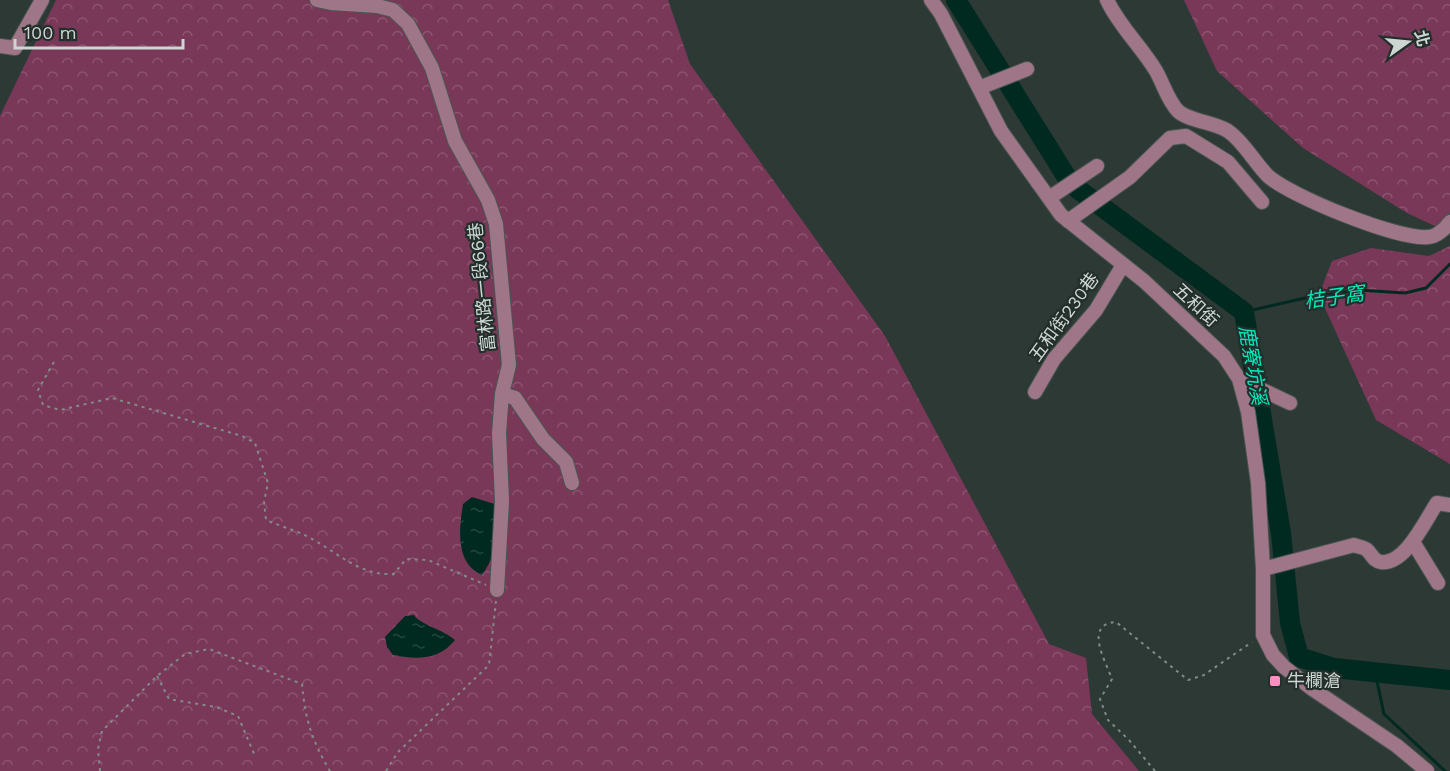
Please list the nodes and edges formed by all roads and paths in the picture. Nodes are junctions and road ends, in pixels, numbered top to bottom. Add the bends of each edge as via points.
1 (42, 0) edge
2 (317, 0) edge
3 (931, 0) edge
4 (1107, 0) edge
5 (0, 46) edge
6 (1027, 69) dead end
7 (979, 88) junction
8 (1097, 166) dead end
9 (1049, 198) junction
10 (1262, 202) dead end
11 (1069, 220) junction
12 (1450, 222) edge
13 (1123, 265) junction
14 (54, 362) dead end
15 (1239, 379) junction
16 (1035, 392) dead end
17 (502, 394) junction
18 (1290, 403) dead end
19 (572, 483) dead end
20 (1450, 505) edge
21 (1413, 542) junction
22 (1263, 569) junction
23 (1438, 583) dead end
24 (497, 590) junction
25 (1263, 635) junction
26 (157, 676) junction
27 (255, 756) dead end
28 (100, 771) edge
29 (330, 771) edge
30 (386, 771) edge
31 (1155, 771) edge
32 (1427, 771) edge

1 - 5 street via 15,48
2 - 17 street, 富林路一段66巷 via 393,10 408,24 432,68 455,141 488,200 496,224 509,365
3 - 7 street, 五和街
4 - 12 street via 1177,110 1231,133 1269,177 1297,194 1414,237 1431,237
6 - 7 street
7 - 9 street, 五和街 via 1001,131
8 - 9 street
9 - 11 street, 五和街
10 - 11 street via 1228,162 1186,136 1170,138 1122,183
11 - 13 street, 五和街
13 - 15 street, 五和街 via 1224,356
13 - 16 street, 五和街230巷 via 1096,310 1054,359
14 - 24 path via 38,390 43,405 60,410 112,398 255,443 268,483 266,520 312,538 348,562 377,575 394,574 406,559 428,560
15 - 18 street
15 - 22 street, 五和街 via 1248,411 1258,483
17 - 19 street via 514,398 566,462
17 - 24 street, 富林路一段66巷
20 - 21 street via 1437,503
21 - 22 street via 1405,553 1381,562 1366,549 1354,545
21 - 23 street
22 - 25 street, 五和街
24 - 30 path via 489,665 398,752
25 - 31 path via 1204,675 1188,680 1116,622 1107,623 1100,630 1097,640 1112,679 1100,699 1108,720
25 - 32 street via 1284,667
26 - 27 path via 169,699 216,707 238,716
26 - 28 path via 102,731 98,749
26 - 29 path via 185,654 209,649 302,684 304,711 315,746

